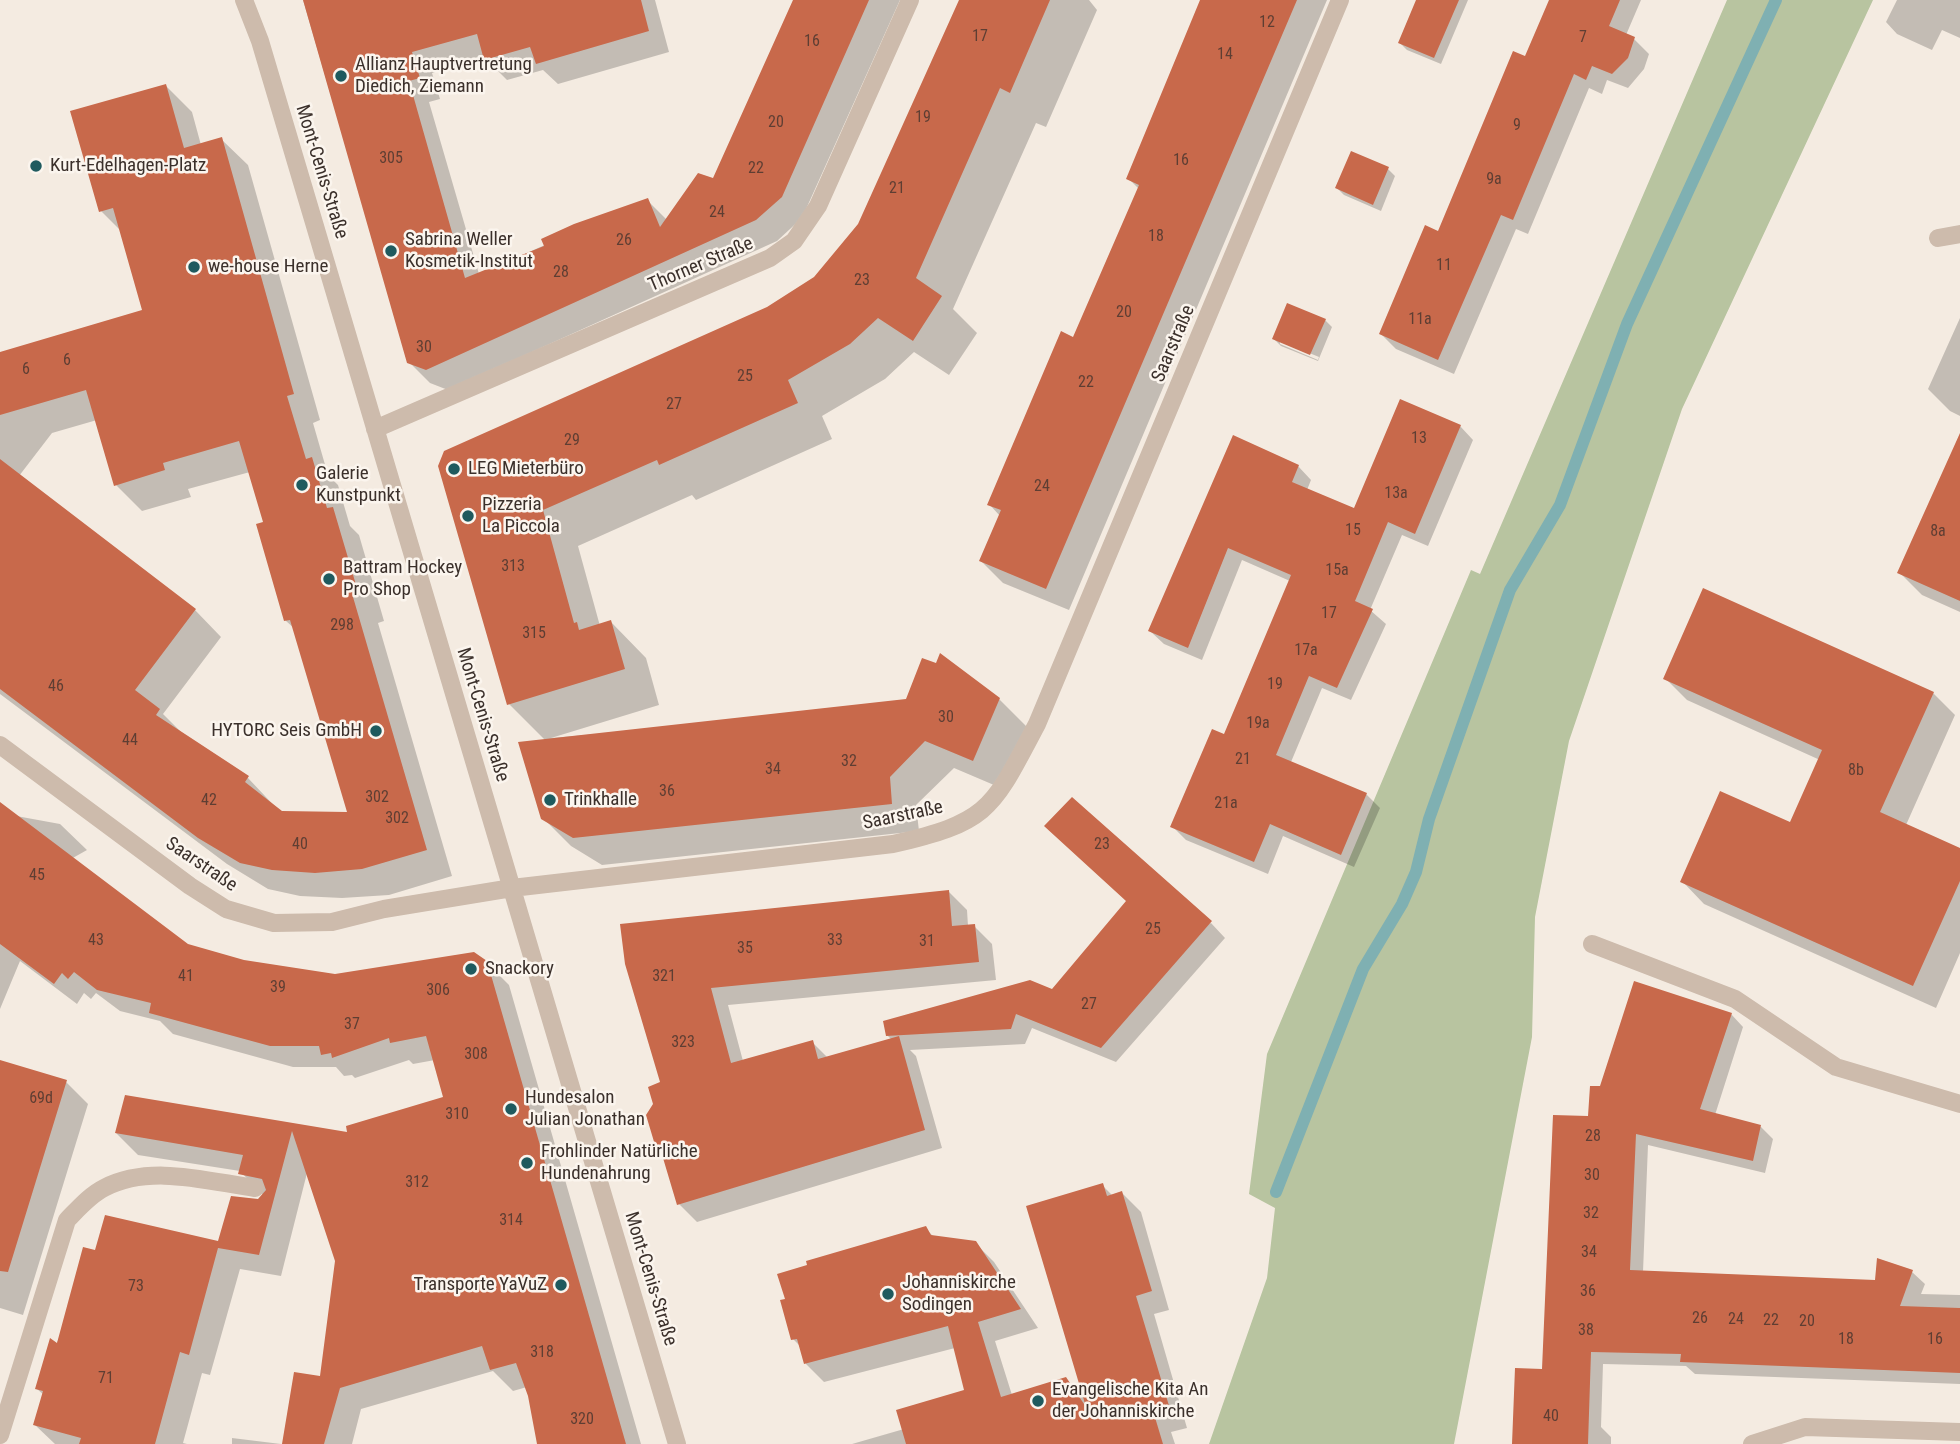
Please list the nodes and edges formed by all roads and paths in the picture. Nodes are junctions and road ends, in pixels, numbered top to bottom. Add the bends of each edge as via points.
1 (244, 0) edge
2 (910, 0) edge
3 (1340, 0) edge
4 (1960, 234) edge
5 (1938, 238) dead end
6 (375, 429) junction
7 (0, 745) edge
8 (512, 888) junction
9 (1592, 944) dead end
10 (1960, 1104) edge
11 (255, 1188) dead end
12 (1960, 1432) edge
13 (0, 1435) edge
14 (677, 1444) edge
15 (1752, 1444) edge

1 - 6 street, Mont-Cenis-Straße
2 - 6 street, Thorner Straße via 818,206 794,241 758,263
3 - 8 street, Saarstraße via 1037,724 996,799 952,828 893,844
4 - 5 street
6 - 8 street, Mont-Cenis-Straße
7 - 8 street, Saarstraße via 199,892 226,909 274,923 332,922
8 - 14 street, Mont-Cenis-Straße
9 - 10 street via 1735,999 1836,1067
11 - 13 street via 149,1175 102,1188 85,1202 67,1220
12 - 15 street via 1805,1427

